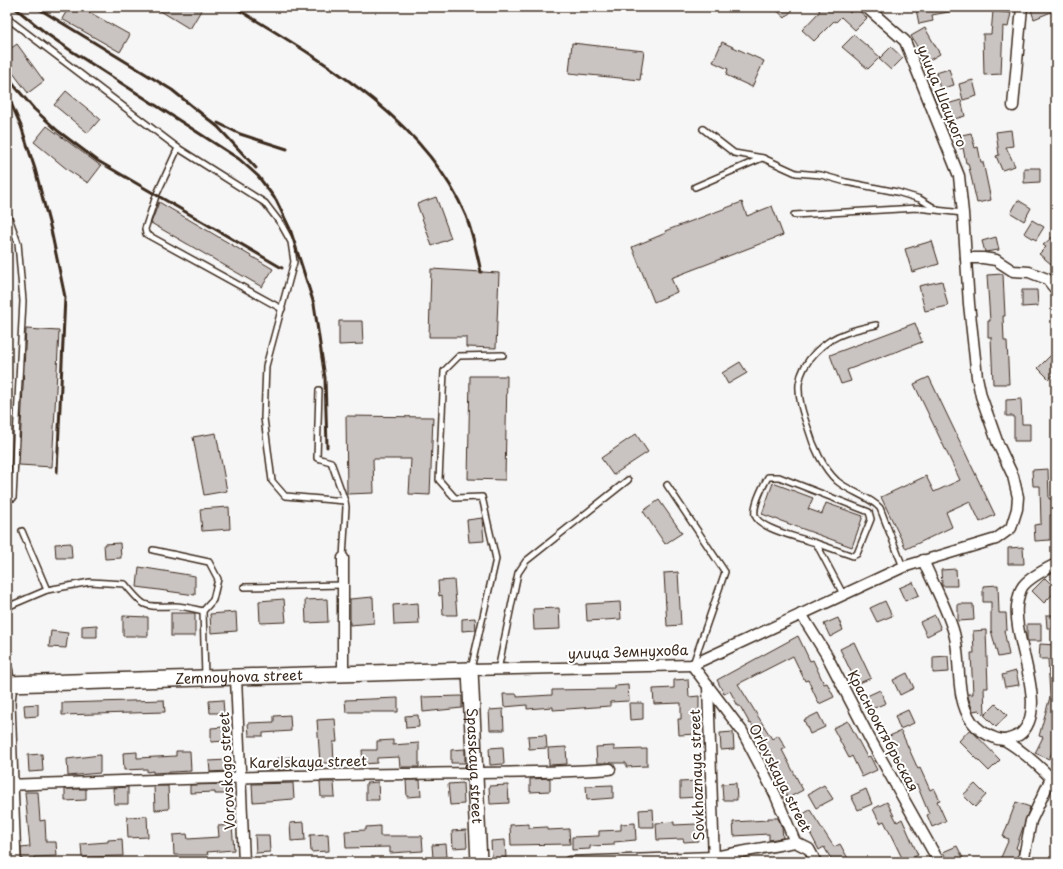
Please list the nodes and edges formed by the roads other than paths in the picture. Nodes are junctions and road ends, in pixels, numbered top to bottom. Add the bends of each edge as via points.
1 (866, 7) edge
2 (1022, 7) edge
3 (7, 18) edge
4 (1013, 106) dead end
5 (703, 129) dead end
6 (178, 148) junction
7 (763, 158) junction
8 (694, 187) dead end
9 (936, 209) junction
10 (7, 212) edge
11 (963, 213) junction
12 (794, 215) dead end
13 (966, 258) junction
14 (1056, 290) edge
15 (282, 309) junction
16 (876, 325) dead end
17 (503, 355) dead end
18 (319, 390) dead end
19 (628, 480) dead end
20 (667, 484) dead end
21 (13, 498) dead end
22 (345, 501) junction
23 (22, 531) dead end
24 (816, 543) junction
25 (152, 550) dead end
26 (343, 558) joint
27 (923, 560) junction
28 (1056, 564) edge
29 (903, 567) junction
30 (343, 585) junction
31 (244, 587) dead end
32 (47, 590) junction
33 (843, 594) junction
34 (7, 607) edge
35 (203, 611) junction
36 (800, 614) junction
37 (692, 665) junction
38 (470, 670) junction
39 (498, 670) junction
40 (344, 675) junction
41 (206, 678) junction
42 (236, 678) junction
43 (8, 679) edge
44 (708, 686) junction
45 (1005, 740) junction
46 (610, 769) dead end
47 (476, 772) junction
48 (241, 777) junction
49 (9, 784) edge
50 (795, 842) junction
51 (714, 859) edge
52 (13, 862) edge
53 (244, 862) edge
54 (479, 862) edge
55 (569, 862) edge
56 (816, 862) edge
57 (939, 862) edge
58 (1023, 862) edge

1 - 11 street, улица Шацкого via 905,41 958,176
2 - 4 street
3 - 6 lane
5 - 7 lane via 734,153
6 - 15 lane via 265,203 281,224 291,242 294,262
6 - 15 lane via 156,196 145,229 146,234
7 - 8 lane
7 - 9 lane via 796,173 821,175 897,192 920,199
9 - 11 lane
9 - 12 lane
10 - 21 lane via 18,243 23,301
11 - 13 street, улица Шацкого
13 - 14 street via 996,260 1013,271 1029,272 1047,279
13 - 27 street, улица Шацкого via 977,377 998,444 1013,476 1018,497 1017,509 1011,528 996,539
15 - 22 lane via 266,373 264,418 272,482 285,496
16 - 29 lane via 846,333 824,345 807,362 800,383 801,409 811,440 826,467 837,480 880,508
17 - 38 lane via 459,356 444,371 440,480 456,498 482,497 496,559
18 - 22 lane via 317,458 331,462
19 - 39 lane via 526,561 518,573
20 - 37 lane via 726,572
22 - 26 lane
23 - 32 lane
24 - 24 lane via 759,523 755,514 761,490 768,477 779,477 865,509 871,516 859,551 853,556
24 - 33 lane
25 - 35 lane via 210,562 218,579 213,600
26 - 30 street
27 - 29 street, улица Земнухова
27 - 45 street via 950,620 959,661 960,692 966,712 973,723 983,731 996,739
28 - 45 street via 1028,581 1020,591 1016,619 1024,660 1032,684 1033,701 1030,720 1019,735
29 - 33 street, улица Земнухова
30 - 31 lane
30 - 40 street
32 - 34 lane
32 - 35 lane via 90,582 125,584 137,600 151,607 177,606
33 - 36 street, улица Земнухова
35 - 41 lane
36 - 37 street, улица Земнухова
36 - 57 street, Краснооктябрьская via 826,654
37 - 39 street, улица Земнухова
37 - 44 street, Orlovskaya street
38 - 39 street, улица Земнухова
38 - 40 street, Zemnoyhova street
38 - 47 street, Spasskaya street
40 - 42 street, Zemnoyhova street
41 - 42 street, Zemnoyhova street
41 - 43 street, Zemnoyhova street
42 - 48 street, Vorovskogo street
43 - 49 street
44 - 50 street, Orlovskaya street via 742,731 775,794
44 - 51 street, Sovkhoznaya street
45 - 58 street via 1051,778 1031,821
46 - 47 street, Karelskaya street via 571,772
47 - 48 street, Karelskaya street
47 - 54 street, Spasskaya street
48 - 49 street, Karelskaya street
48 - 53 street, Vorovskogo street
49 - 52 street
50 - 51 street
50 - 56 street, Orlovskaya street via 809,849
51 - 55 street

